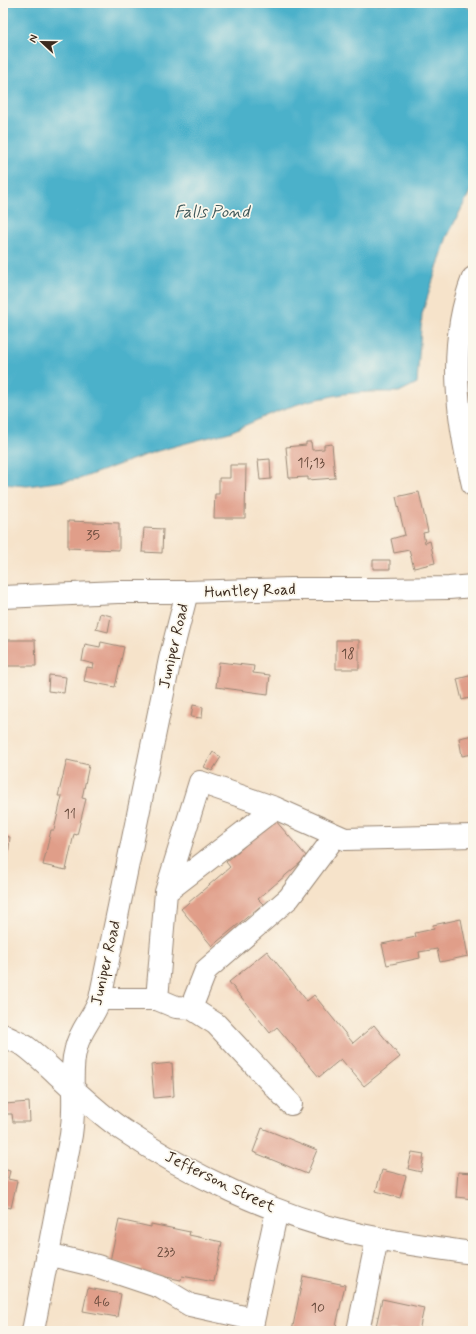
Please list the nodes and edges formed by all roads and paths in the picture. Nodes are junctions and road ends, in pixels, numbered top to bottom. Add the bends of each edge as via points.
1 (473, 278) edge
2 (473, 485) edge
3 (473, 586) edge
4 (186, 592) junction
5 (3, 597) edge
6 (275, 808) junction
7 (336, 835) junction
8 (473, 836) edge
9 (166, 892) junction
10 (100, 999) junction
11 (157, 999) junction
12 (191, 1008) junction
13 (3, 1035) edge
14 (72, 1088) junction
15 (290, 1104) dead end
16 (277, 1210) junction
17 (377, 1239) junction
18 (473, 1253) edge
19 (48, 1254) junction
20 (252, 1325) edge
21 (33, 1331) edge
22 (358, 1331) edge

1 - 2 street via 459,330 457,380 464,446
3 - 4 street, Huntley Road
4 - 5 street, Huntley Road
4 - 10 street, Juniper Road
6 - 7 street
6 - 9 street
6 - 9 street via 200,782
7 - 8 street via 345,839
7 - 12 street via 289,898 206,970
9 - 11 street
10 - 11 street
10 - 14 street, Juniper Road via 94,1015 79,1037 72,1066
11 - 12 street via 176,1007
12 - 15 street via 216,1024
13 - 14 street, Jefferson Street via 24,1045
14 - 16 street, Jefferson Street via 116,1125 147,1145 209,1179
14 - 19 street, Juniper Road via 71,1135
16 - 17 street, Jefferson Street via 327,1227
16 - 20 street
17 - 18 street, Jefferson Street
17 - 22 street
19 - 20 street via 97,1266 160,1287 190,1305
19 - 21 street, Juniper Road

